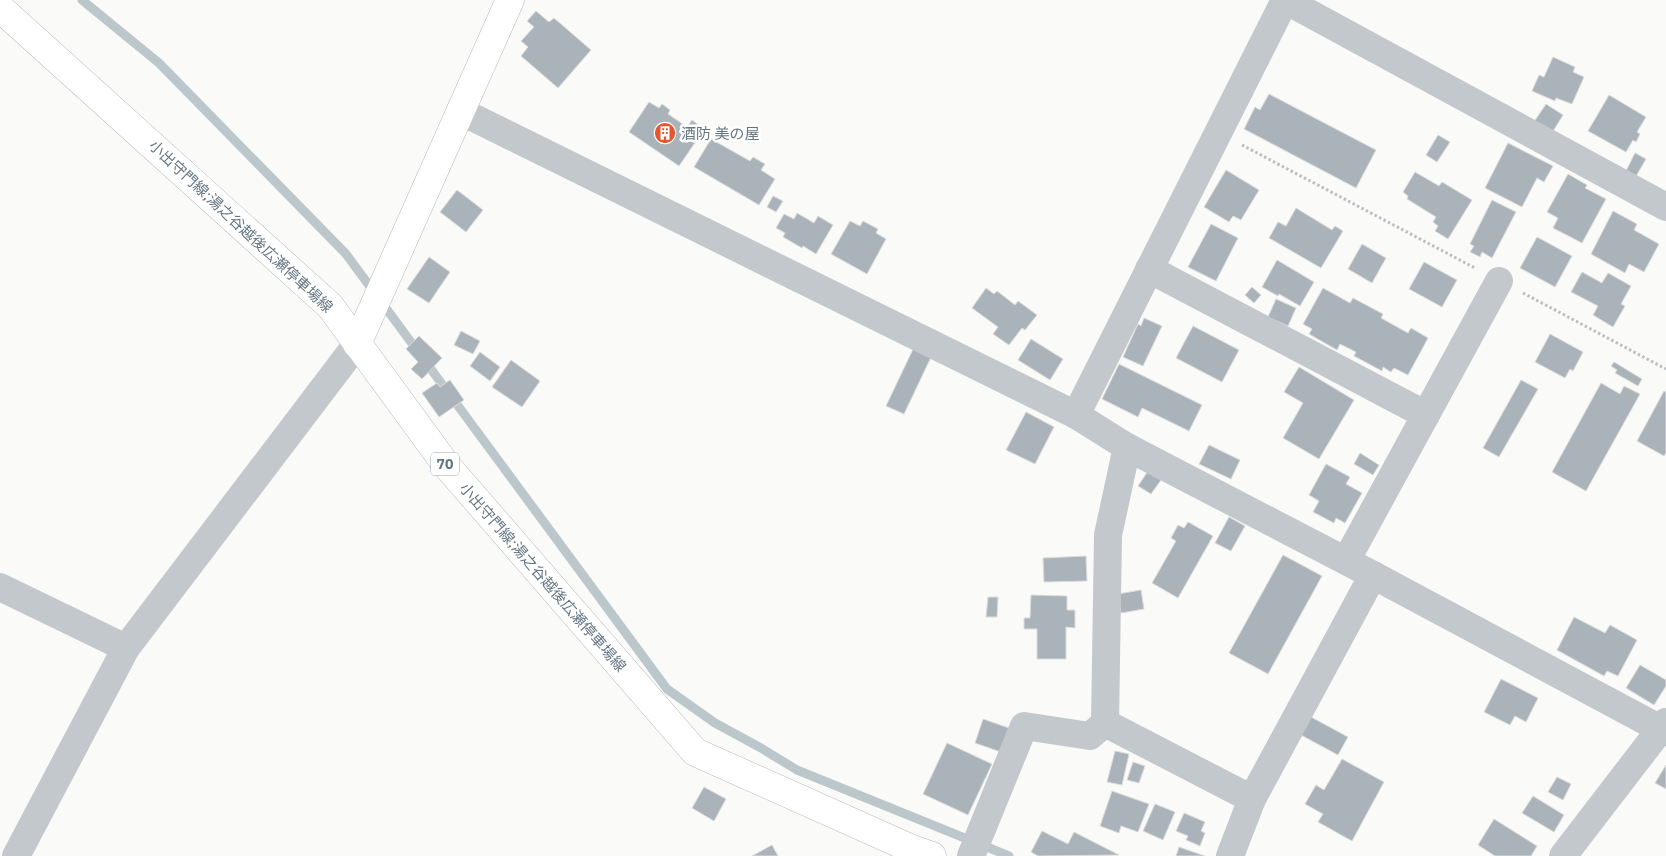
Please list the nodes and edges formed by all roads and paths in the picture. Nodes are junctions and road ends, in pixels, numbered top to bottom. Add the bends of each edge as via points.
1 (510, 0) edge
2 (1285, 0) edge
3 (0, 8) edge
4 (460, 111) junction
5 (1218, 132) junction
6 (1666, 207) edge
7 (1149, 269) junction
8 (1499, 281) junction
9 (357, 344) junction
10 (1666, 369) edge
11 (1076, 415) junction
12 (1426, 415) junction
13 (1127, 447) junction
14 (1346, 561) junction
15 (1373, 575) junction
16 (0, 586) edge
17 (126, 648) junction
18 (1105, 723) junction
19 (1664, 727) edge
20 (1252, 799) junction
21 (16, 856) edge
22 (932, 856) edge
23 (972, 856) edge
24 (1230, 856) edge
25 (1564, 856) edge

1 - 4 main road
2 - 5 street
2 - 6 street
3 - 9 main road, 小出守門線;湯之谷越後広瀬停車場線 / 70 via 330,306
4 - 9 main road
4 - 11 street
5 - 7 street
5 - 8 path
7 - 11 street
7 - 12 street
8 - 10 path
8 - 12 street
9 - 17 street
9 - 22 main road, 小出守門線;湯之谷越後広瀬停車場線 / 70 via 447,466 695,752
11 - 13 street
12 - 14 street
13 - 14 street
13 - 18 street via 1108,535
14 - 15 street
15 - 19 street
15 - 20 street
16 - 17 street
17 - 21 street
18 - 20 street
18 - 23 street via 1090,736 1024,726
19 - 25 street
20 - 24 street

